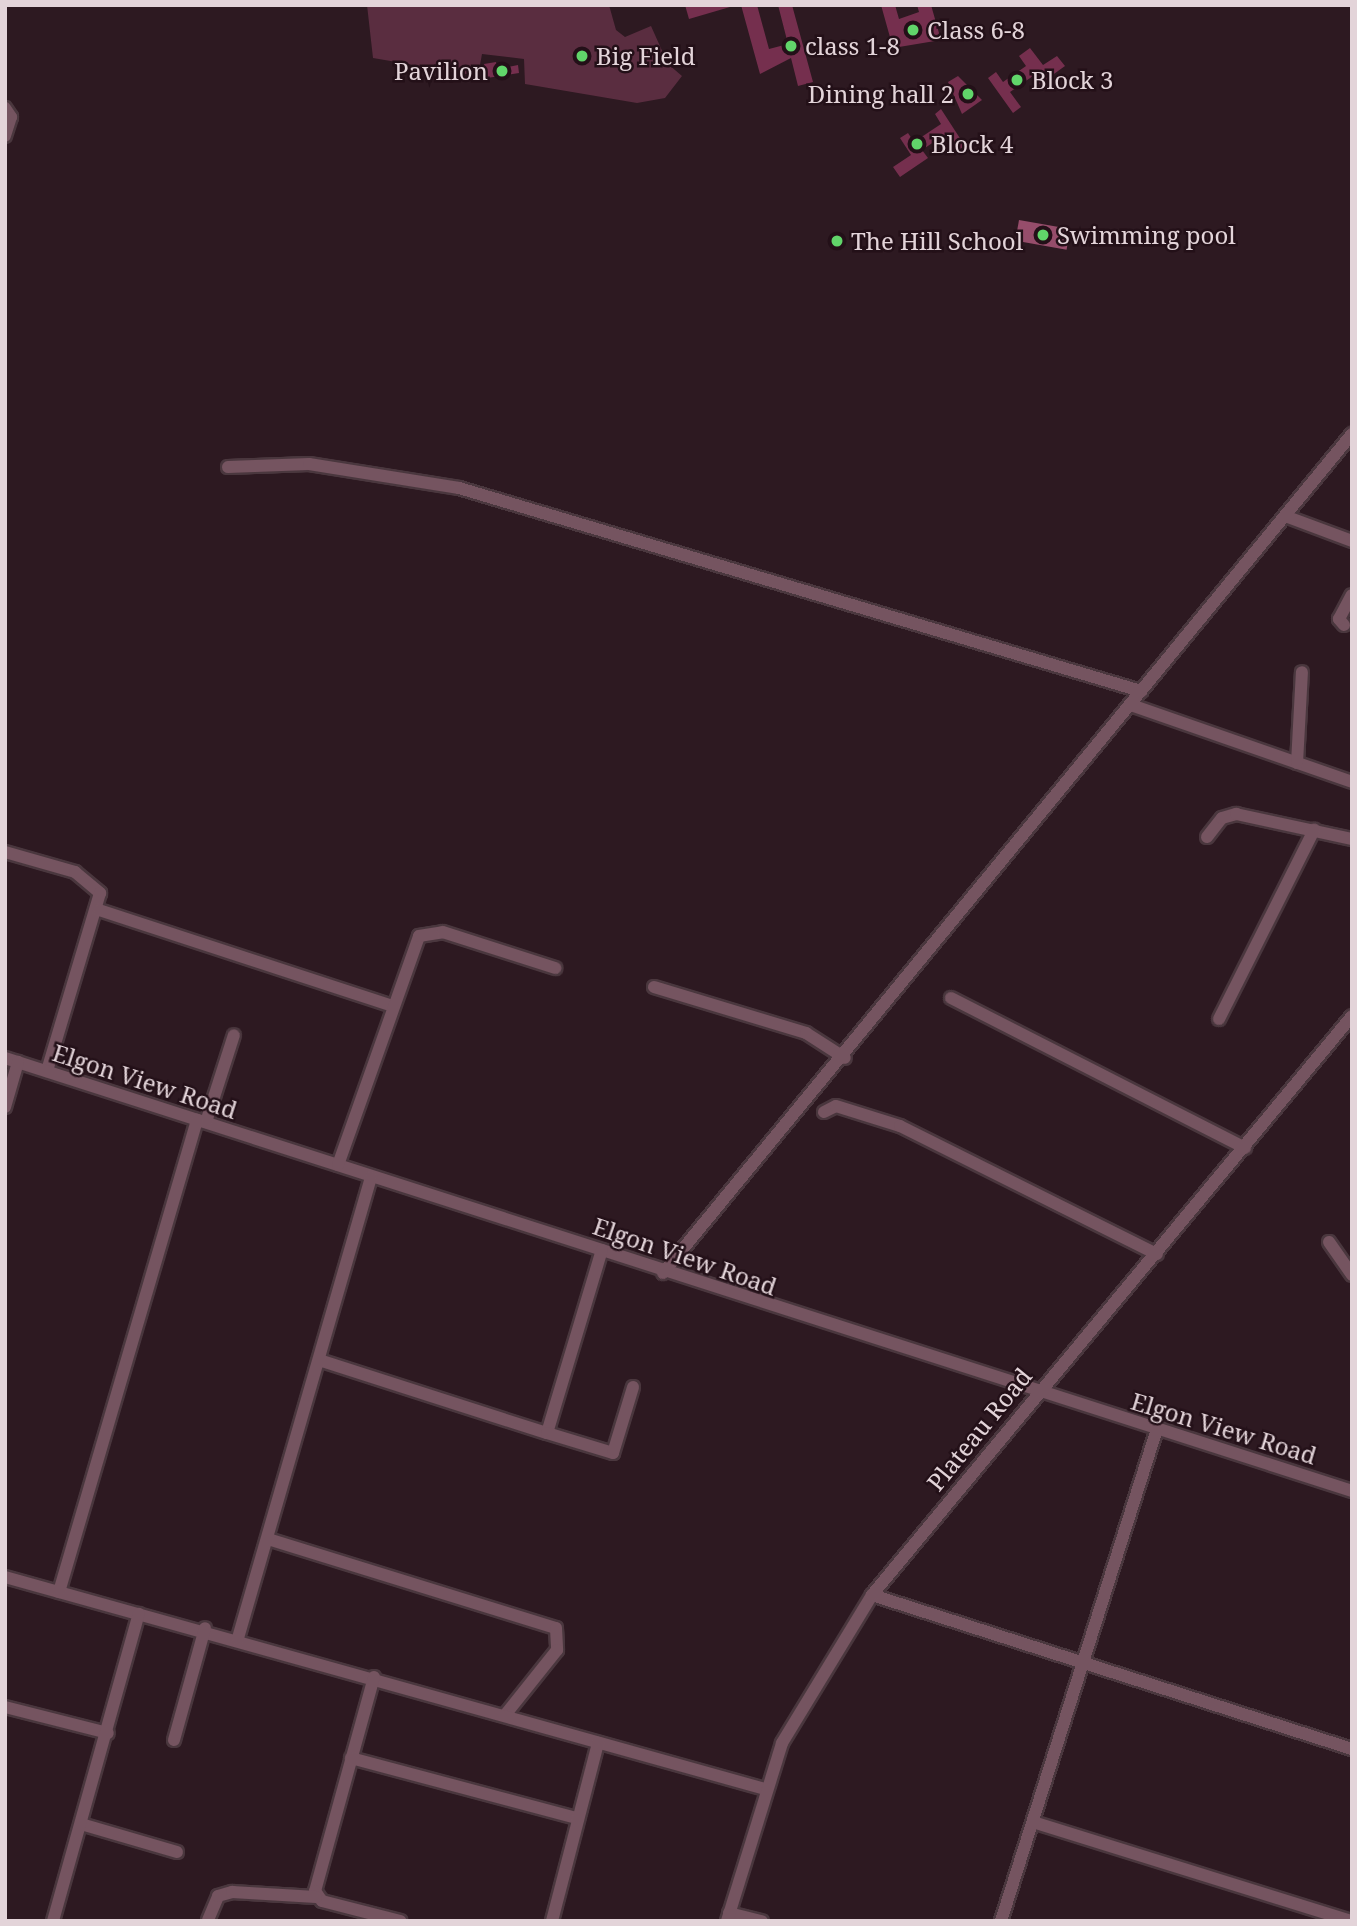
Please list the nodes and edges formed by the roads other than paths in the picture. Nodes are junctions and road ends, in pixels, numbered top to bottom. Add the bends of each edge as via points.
1 (5, 108) edge
2 (5, 136) edge
3 (1352, 435) edge
4 (228, 467) dead end
5 (1285, 516) junction
6 (1352, 541) edge
7 (1352, 595) edge
8 (1344, 625) dead end
9 (1302, 672) dead end
10 (1141, 691) junction
11 (1131, 705) junction
12 (1297, 763) junction
13 (1352, 782) edge
14 (1314, 831) junction
15 (1207, 837) dead end
16 (1352, 839) edge
17 (5, 852) edge
18 (99, 910) junction
19 (555, 968) dead end
20 (654, 987) dead end
21 (951, 998) dead end
22 (393, 1006) junction
23 (1352, 1016) edge
24 (1219, 1019) dead end
25 (234, 1035) dead end
26 (5, 1058) edge
27 (845, 1058) junction
28 (18, 1062) junction
29 (47, 1072) junction
30 (5, 1107) edge
31 (824, 1112) dead end
32 (202, 1121) junction
33 (1245, 1148) junction
34 (338, 1164) junction
35 (371, 1177) junction
36 (1329, 1242) dead end
37 (602, 1250) junction
38 (1157, 1254) junction
39 (663, 1273) junction
40 (1352, 1275) edge
41 (320, 1360) junction
42 (633, 1387) dead end
43 (1036, 1392) junction
44 (1157, 1429) junction
45 (547, 1433) junction
46 (1352, 1491) edge
47 (268, 1539) junction
48 (5, 1577) edge
49 (59, 1592) junction
50 (872, 1595) junction
51 (139, 1614) junction
52 (205, 1628) junction
53 (238, 1637) junction
54 (1083, 1664) junction
55 (374, 1677) junction
56 (5, 1707) edge
57 (506, 1714) junction
58 (108, 1733) junction
59 (174, 1740) dead end
60 (598, 1743) junction
61 (1352, 1749) edge
62 (351, 1758) junction
63 (765, 1789) junction
64 (577, 1818) junction
65 (1032, 1822) junction
66 (81, 1824) junction
67 (177, 1852) dead end
68 (316, 1897) junction
69 (728, 1917) edge
70 (208, 1920) edge
71 (53, 1921) edge
72 (400, 1921) edge
73 (552, 1921) edge
74 (762, 1921) edge
75 (1001, 1921) edge
76 (1351, 1921) edge

1 - 2 street via 11,117
3 - 5 street
4 - 10 street via 323,465 459,488
5 - 6 street
5 - 10 street
7 - 8 street via 1339,619
9 - 12 street
10 - 11 street
11 - 12 street
11 - 27 street
12 - 13 street
14 - 15 street via 1237,814 1222,818
14 - 16 street
14 - 24 street
17 - 18 street via 86,878 100,893
18 - 22 street
18 - 29 street
19 - 22 street via 433,930 411,947
20 - 27 street via 806,1034
21 - 33 street
22 - 34 street
23 - 33 street, Plateau Road
25 - 32 street
26 - 28 street, Elgon View Road
27 - 39 street
28 - 29 street, Elgon View Road
28 - 30 street
29 - 32 street, Elgon View Road
31 - 38 street via 836,1106 900,1126
32 - 34 street, Elgon View Road
32 - 49 street
33 - 38 street, Plateau Road
34 - 35 street, Elgon View Road
35 - 37 street, Elgon View Road
35 - 41 street
36 - 40 street
37 - 39 street, Elgon View Road
37 - 45 street
38 - 43 street, Plateau Road
39 - 43 street, Elgon View Road
41 - 45 street
41 - 47 street
42 - 45 street via 613,1453
43 - 44 street, Elgon View Road
43 - 50 street, Plateau Road
44 - 46 street, Elgon View Road
44 - 54 street
47 - 53 street
47 - 57 street via 556,1628 556,1650
48 - 49 street
49 - 51 street
50 - 54 street
50 - 63 street, Plateau Road via 809,1691
51 - 52 street
51 - 58 street
52 - 53 street
52 - 59 street
53 - 55 street
54 - 61 street
54 - 65 street
55 - 57 street
55 - 62 street
56 - 58 street
57 - 60 street
58 - 66 street
60 - 63 street
60 - 64 street
62 - 64 street
62 - 68 street
63 - 69 street, Plateau Road
64 - 73 street
65 - 75 street
65 - 76 street
66 - 67 street
66 - 71 street
68 - 70 street via 232,1892 218,1896
68 - 72 street
69 - 74 street

